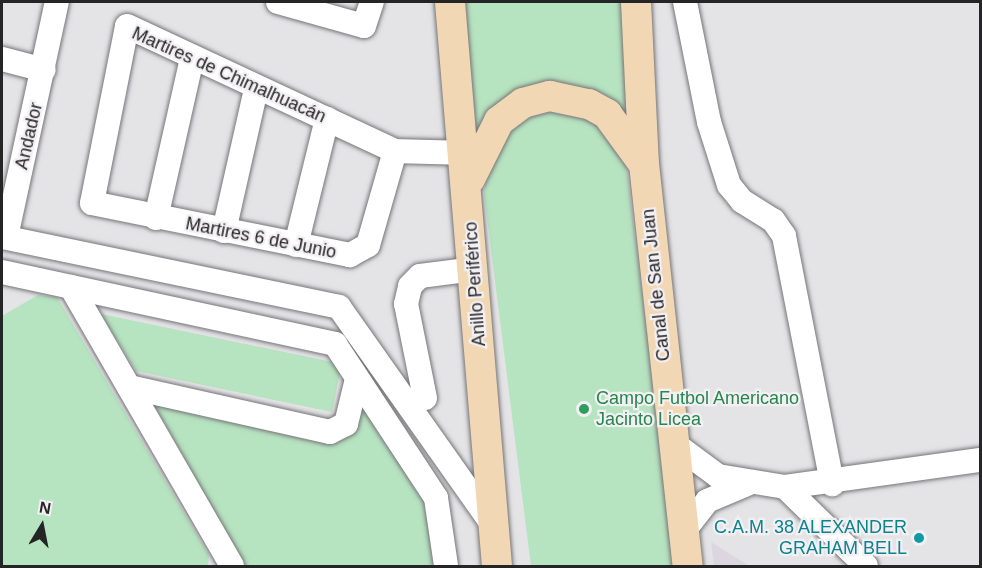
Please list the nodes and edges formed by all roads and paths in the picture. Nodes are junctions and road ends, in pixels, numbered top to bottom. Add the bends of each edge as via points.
1 (57, 2) edge
2 (278, 2) edge
3 (372, 2) edge
4 (450, 2) edge
5 (636, 2) edge
6 (685, 2) edge
7 (192, 58) junction
8 (2, 59) edge
9 (44, 70) junction
10 (256, 89) junction
11 (327, 119) junction
12 (395, 151) junction
13 (466, 153) junction
14 (644, 164) junction
15 (469, 183) junction
16 (92, 203) joint
17 (156, 218) junction
18 (224, 231) junction
19 (4, 237) edge
20 (296, 245) junction
21 (474, 269) junction
22 (2, 272) edge
23 (71, 287) junction
24 (357, 379) junction
25 (129, 387) junction
26 (425, 398) dead end
27 (672, 441) junction
28 (981, 460) edge
29 (747, 484) junction
30 (832, 484) junction
31 (785, 487) junction
32 (490, 521) junction
33 (684, 532) junction
34 (232, 567) edge
35 (446, 567) edge
36 (497, 567) edge
37 (688, 567) edge
38 (866, 567) edge

1 - 9 street, Andador
2 - 3 street via 364,26
4 - 13 main road, Anillo Periférico
5 - 14 main road, Canal de San Juan
6 - 30 street via 708,122 729,185 784,236
7 - 10 street, Martires de Chimalhuacán
7 - 16 street, Martires de Chimalhuacán via 127,26
7 - 17 street
8 - 9 street
9 - 19 street, Andador
10 - 11 street, Martires de Chimalhuacán
10 - 18 street
11 - 12 street, Martires de Chimalhuacán
11 - 20 street
12 - 13 street, Martires de Chimalhuacán
12 - 20 street, Martires 6 de Junio via 363,251 350,255
13 - 15 main road, Anillo Periférico
14 - 15 main road via 628,135 607,114 590,104 550,96 523,103 499,121
14 - 27 main road, Canal de San Juan
15 - 21 main road, Anillo Periférico
16 - 17 street, Martires 6 de Junio
17 - 18 street, Martires 6 de Junio
18 - 20 street, Martires 6 de Junio
19 - 32 street via 339,307
21 - 26 street via 420,276 410,286 406,304
21 - 32 main road, Anillo Periférico
22 - 23 street
23 - 24 street via 335,344
23 - 25 street
24 - 25 street via 346,424 330,432
24 - 35 street via 436,498
25 - 34 street
27 - 29 street via 703,470
27 - 33 main road, Canal de San Juan
28 - 30 street
29 - 31 street
29 - 33 street via 707,501
30 - 31 street
31 - 38 street
32 - 36 main road, Anillo Periférico
33 - 37 main road, Canal de San Juan

